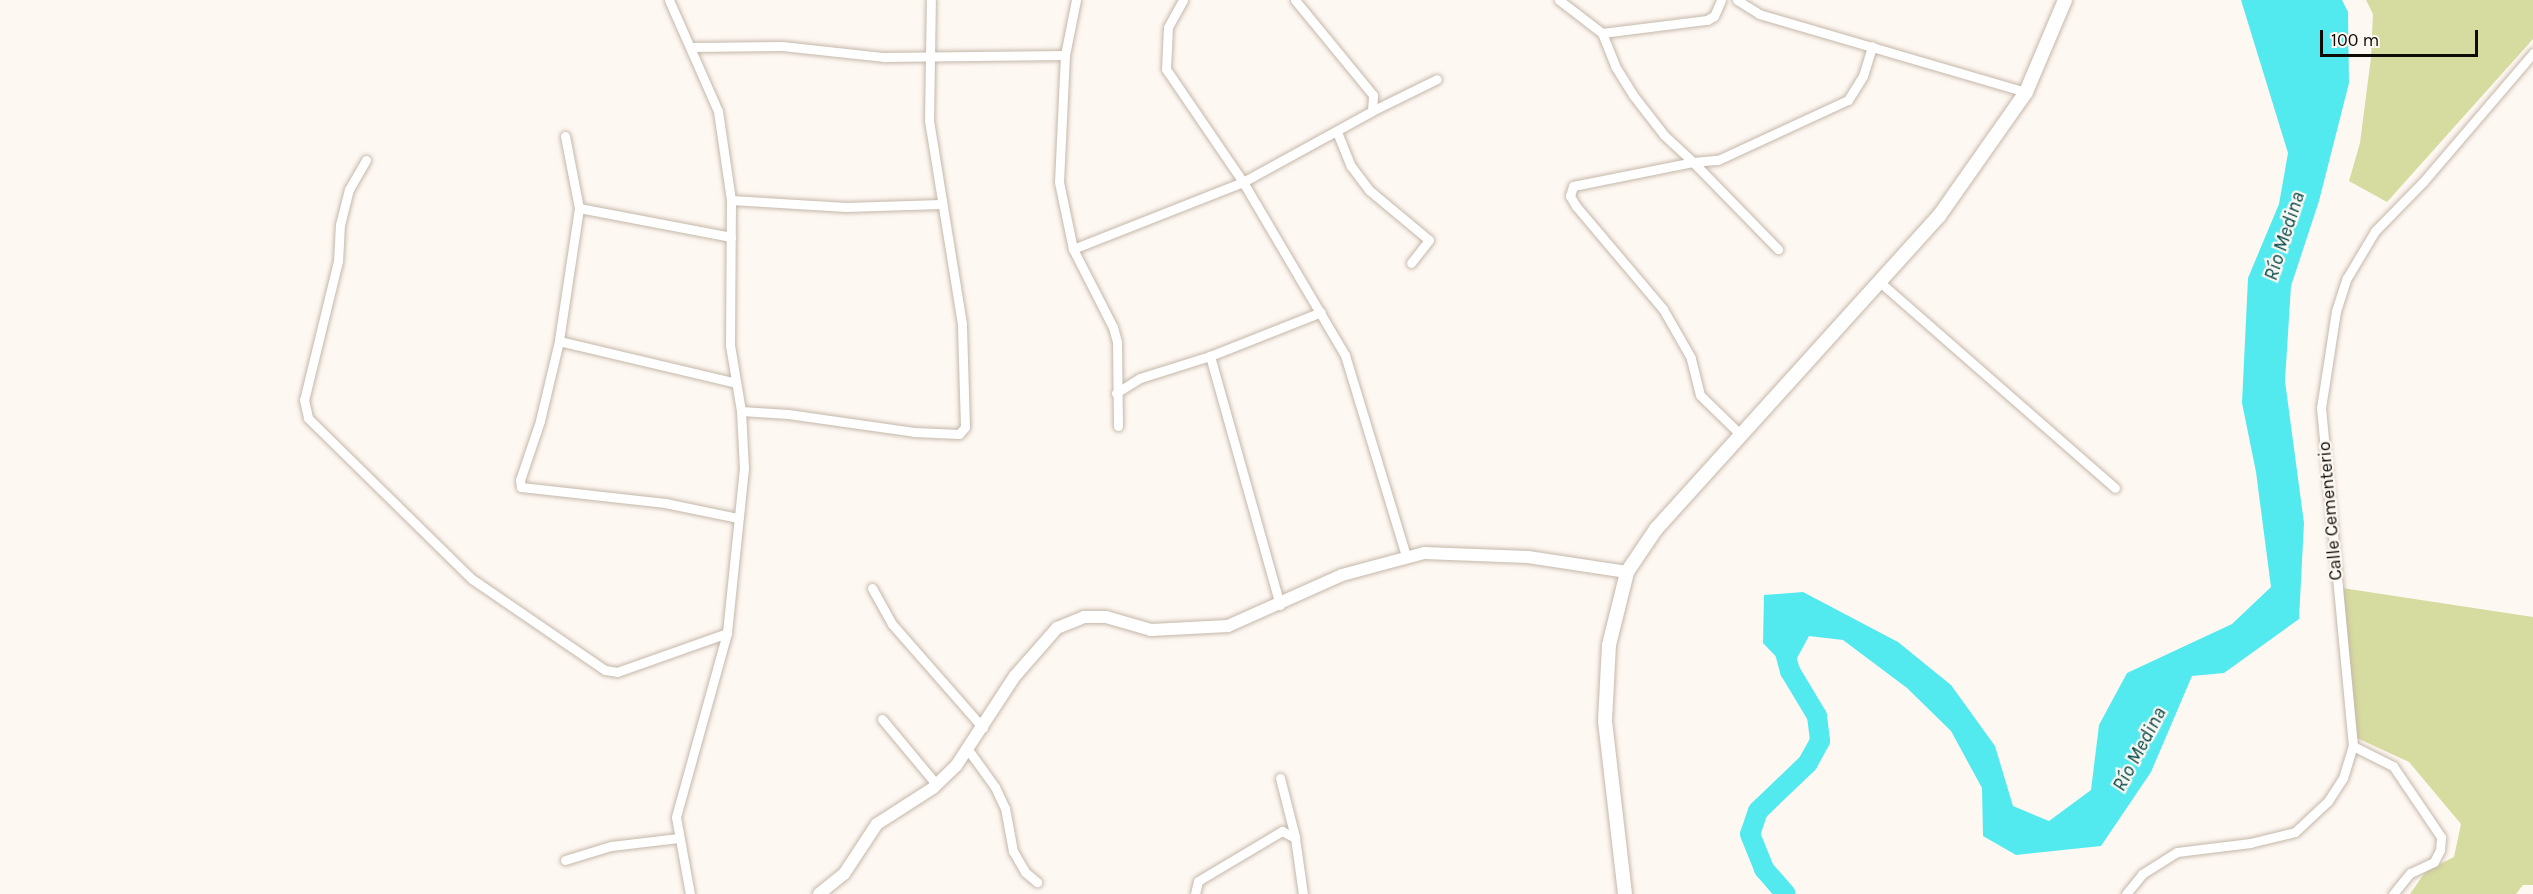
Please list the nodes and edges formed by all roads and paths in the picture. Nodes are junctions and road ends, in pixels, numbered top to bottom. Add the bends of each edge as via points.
1 (669, 0) edge
2 (931, 0) edge
3 (1076, 0) edge
4 (1183, 0) edge
5 (1295, 0) edge
6 (1559, 0) edge
7 (1720, 0) edge
8 (1737, 0) edge
9 (2065, 0) edge
10 (1602, 33) junction
11 (1872, 46) junction
12 (693, 47) junction
13 (2533, 53) edge
14 (1065, 55) junction
15 (929, 57) junction
16 (1437, 79) dead end
17 (2026, 92) junction
18 (1372, 111) junction
19 (1337, 132) junction
20 (565, 136) dead end
21 (366, 160) dead end
22 (1693, 162) junction
23 (1243, 182) junction
24 (731, 200) junction
25 (941, 204) junction
26 (579, 208) junction
27 (731, 237) junction
28 (1072, 249) junction
29 (1778, 249) dead end
30 (1411, 263) dead end
31 (1881, 283) junction
32 (1322, 312) junction
33 (559, 341) junction
34 (1210, 356) junction
35 (736, 383) junction
36 (1116, 393) junction
37 (741, 411) junction
38 (1118, 426) dead end
39 (1742, 435) junction
40 (2115, 488) dead end
41 (738, 518) junction
42 (1406, 556) junction
43 (1627, 572) junction
44 (872, 588) dead end
45 (1280, 605) junction
46 (727, 633) junction
47 (882, 719) dead end
48 (983, 728) junction
49 (2354, 746) junction
50 (969, 751) junction
51 (1280, 778) dead end
52 (937, 785) junction
53 (679, 838) junction
54 (1296, 838) junction
55 (565, 860) dead end
56 (1037, 882) dead end
57 (690, 894) edge
58 (819, 894) edge
59 (1195, 894) edge
60 (1303, 894) edge
61 (1625, 894) edge
62 (2126, 894) edge
63 (2393, 894) edge

1 - 12 street
2 - 15 street
3 - 14 street
4 - 23 street via 1168,27 1166,69
5 - 18 street via 1373,95
6 - 10 street
7 - 10 street via 1714,16 1707,20
8 - 11 street via 1759,14
9 - 17 main road
10 - 22 street via 1633,95 1664,135
11 - 17 street
11 - 22 street via 1863,76 1848,100 1718,160
12 - 15 street via 782,46 884,57
12 - 24 street via 718,111
13 - 49 street, Calle Cementerio via 2423,182 2375,231 2348,278 2336,311 2321,408
14 - 15 street
14 - 28 street via 1059,182
15 - 25 street via 929,121
16 - 18 street
17 - 31 main road via 1939,216
18 - 19 street
19 - 23 street
19 - 30 street via 1351,166 1369,190 1429,240
20 - 26 street
21 - 46 street via 349,189 340,224 338,261 304,400 308,418 472,579 605,670 617,672
22 - 29 street
22 - 39 street via 1580,183 1573,186 1570,196 1663,309 1691,358 1700,395
23 - 28 street
23 - 32 street
24 - 25 street via 846,207
24 - 27 street
25 - 37 street via 962,324 968,417 959,435
26 - 27 street
26 - 33 street
27 - 35 street via 730,345
28 - 36 street via 1113,327 1117,342
31 - 39 main road
31 - 40 street
32 - 34 street
32 - 42 street via 1345,355
33 - 35 street
33 - 41 street via 540,421 519,480 521,487 665,503
34 - 36 street via 1140,378
34 - 45 street
35 - 37 street
36 - 38 street
37 - 41 street via 744,468
39 - 43 main road via 1656,529
41 - 46 street
42 - 43 street via 1528,557
42 - 45 street via 1342,575
43 - 61 main road via 1609,645 1605,721
44 - 48 street via 892,624
45 - 48 street via 1228,626 1151,630 1107,617 1084,617 1057,628 1015,676
46 - 53 street via 680,794 676,817
47 - 52 street
48 - 50 street
49 - 62 street, Calle Cementerio via 2343,778 2328,801 2295,832 2250,843 2177,852 2142,874
49 - 63 street via 2393,766 2441,837 2434,862 2410,873
50 - 52 street
50 - 56 street via 1005,808 1013,851 1025,872
51 - 54 street
52 - 58 street via 877,825 844,874
53 - 55 street via 611,846
53 - 57 street
54 - 59 street via 1282,831 1198,881
54 - 60 street

